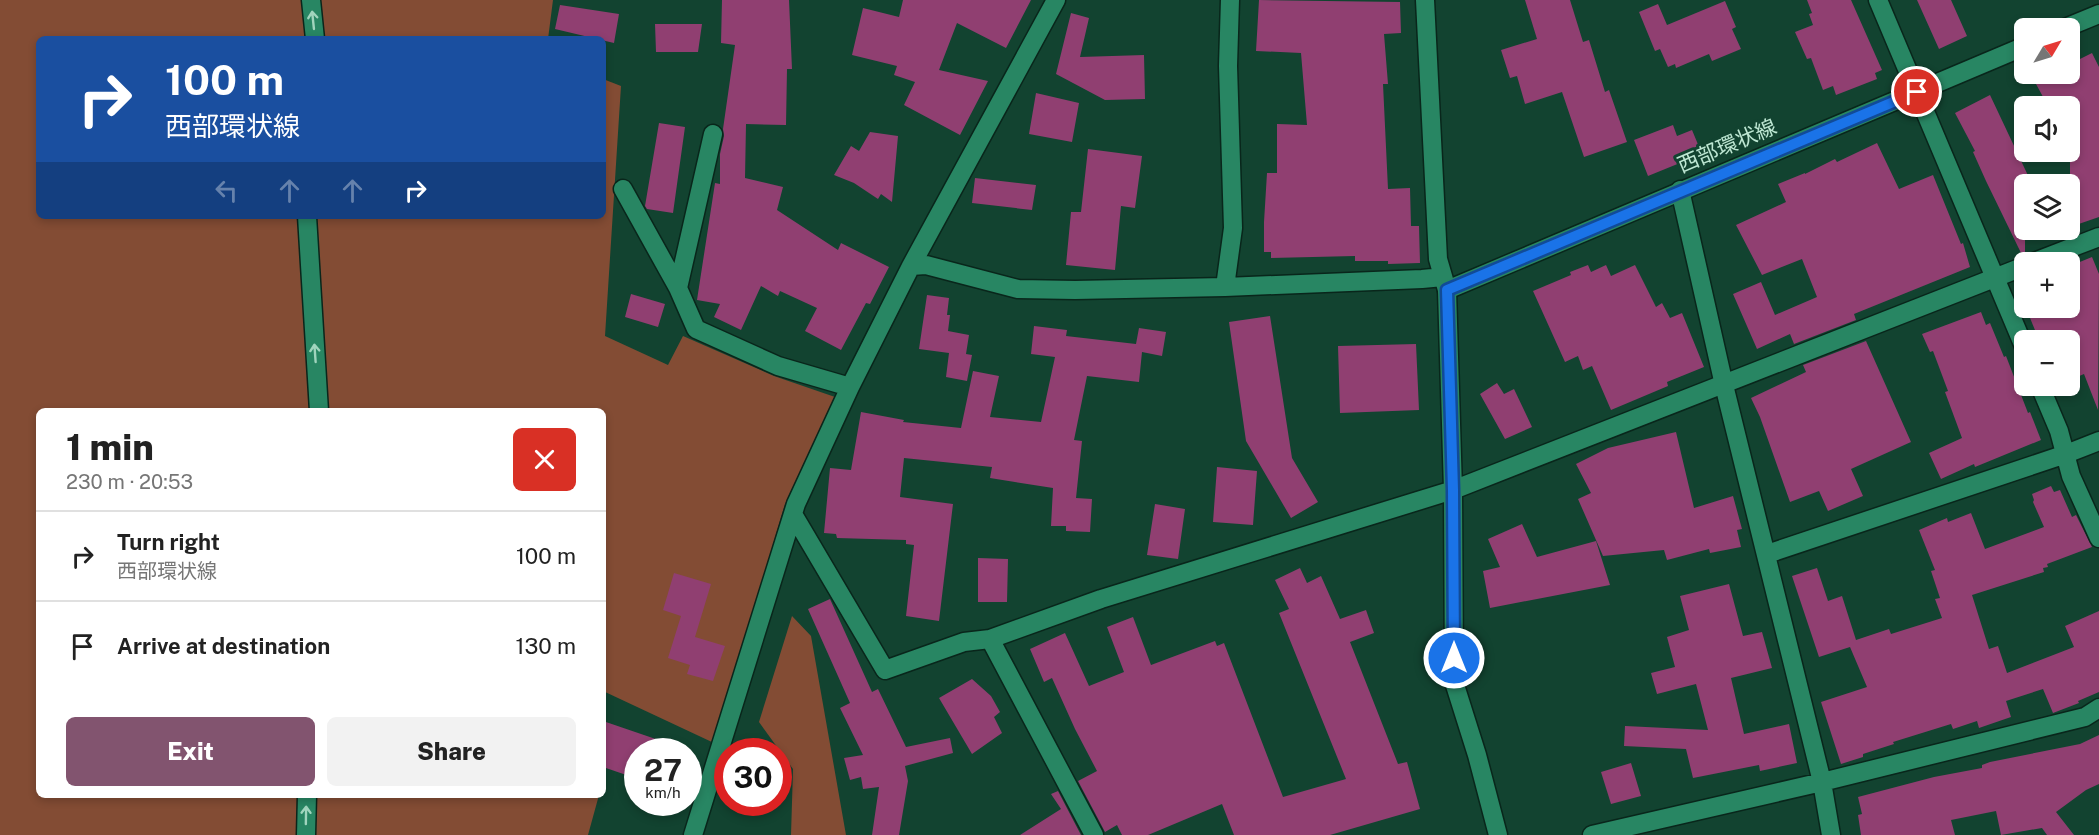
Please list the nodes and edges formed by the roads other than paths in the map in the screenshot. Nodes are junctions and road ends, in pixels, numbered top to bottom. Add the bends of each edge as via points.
1 (311, 0) edge
2 (1056, 0) edge
3 (1230, 0) edge
4 (1425, 0) edge
5 (1878, 0) edge
6 (2099, 14) edge
7 (2080, 22) edge
8 (315, 36) edge
9 (2014, 51) edge
10 (1917, 92) junction
11 (713, 134) dead end
12 (623, 189) dead end
13 (1680, 190) junction
14 (307, 219) edge
15 (2099, 237) edge
16 (2060, 252) edge
17 (911, 266) junction
18 (2014, 270) edge
19 (1995, 278) junction
20 (1445, 283) junction
21 (1225, 287) junction
22 (678, 288) junction
23 (2017, 330) edge
24 (1724, 385) junction
25 (850, 387) junction
26 (2044, 396) edge
27 (318, 408) edge
28 (2099, 441) edge
29 (2066, 454) junction
30 (1453, 490) junction
31 (794, 514) junction
32 (2099, 538) edge
33 (1767, 554) junction
34 (990, 639) junction
35 (2099, 708) edge
36 (1822, 782) junction
37 (307, 798) edge
38 (306, 835) edge
39 (693, 835) edge
40 (1094, 835) edge
41 (1498, 835) edge
42 (1592, 835) edge
43 (1831, 835) edge

8 -> 1 street
2 - 17 street
3 - 21 street via 1233,228
4 - 20 street via 1438,260
5 - 10 street
6 - 7 street
9 - 10 street, 西部環状線
10 - 13 street, 西部環状線
10 - 19 street
11 - 22 street
12 - 22 street
13 - 20 street, 西部環状線
13 - 24 street
27 -> 14 street
15 - 16 street
17 - 21 street, 西部環状線 via 926,265 1018,289
17 - 25 street
18 - 19 street
19 - 23 street
19 - 24 street
20 - 21 street, 西部環状線 via 1422,279
20 - 30 street
22 - 25 street via 696,329 778,366
24 - 30 street
24 - 33 street
25 - 31 street
26 - 29 street
28 - 29 street
29 - 32 street via 2071,476
29 - 33 street
30 - 34 street via 1101,599
30 - 41 street via 1454,682
31 - 34 street via 885,670 964,642
31 - 39 street
33 - 36 street
34 - 40 street
35 - 36 street via 2085,717
36 - 42 street
36 - 43 street
38 -> 37 street

